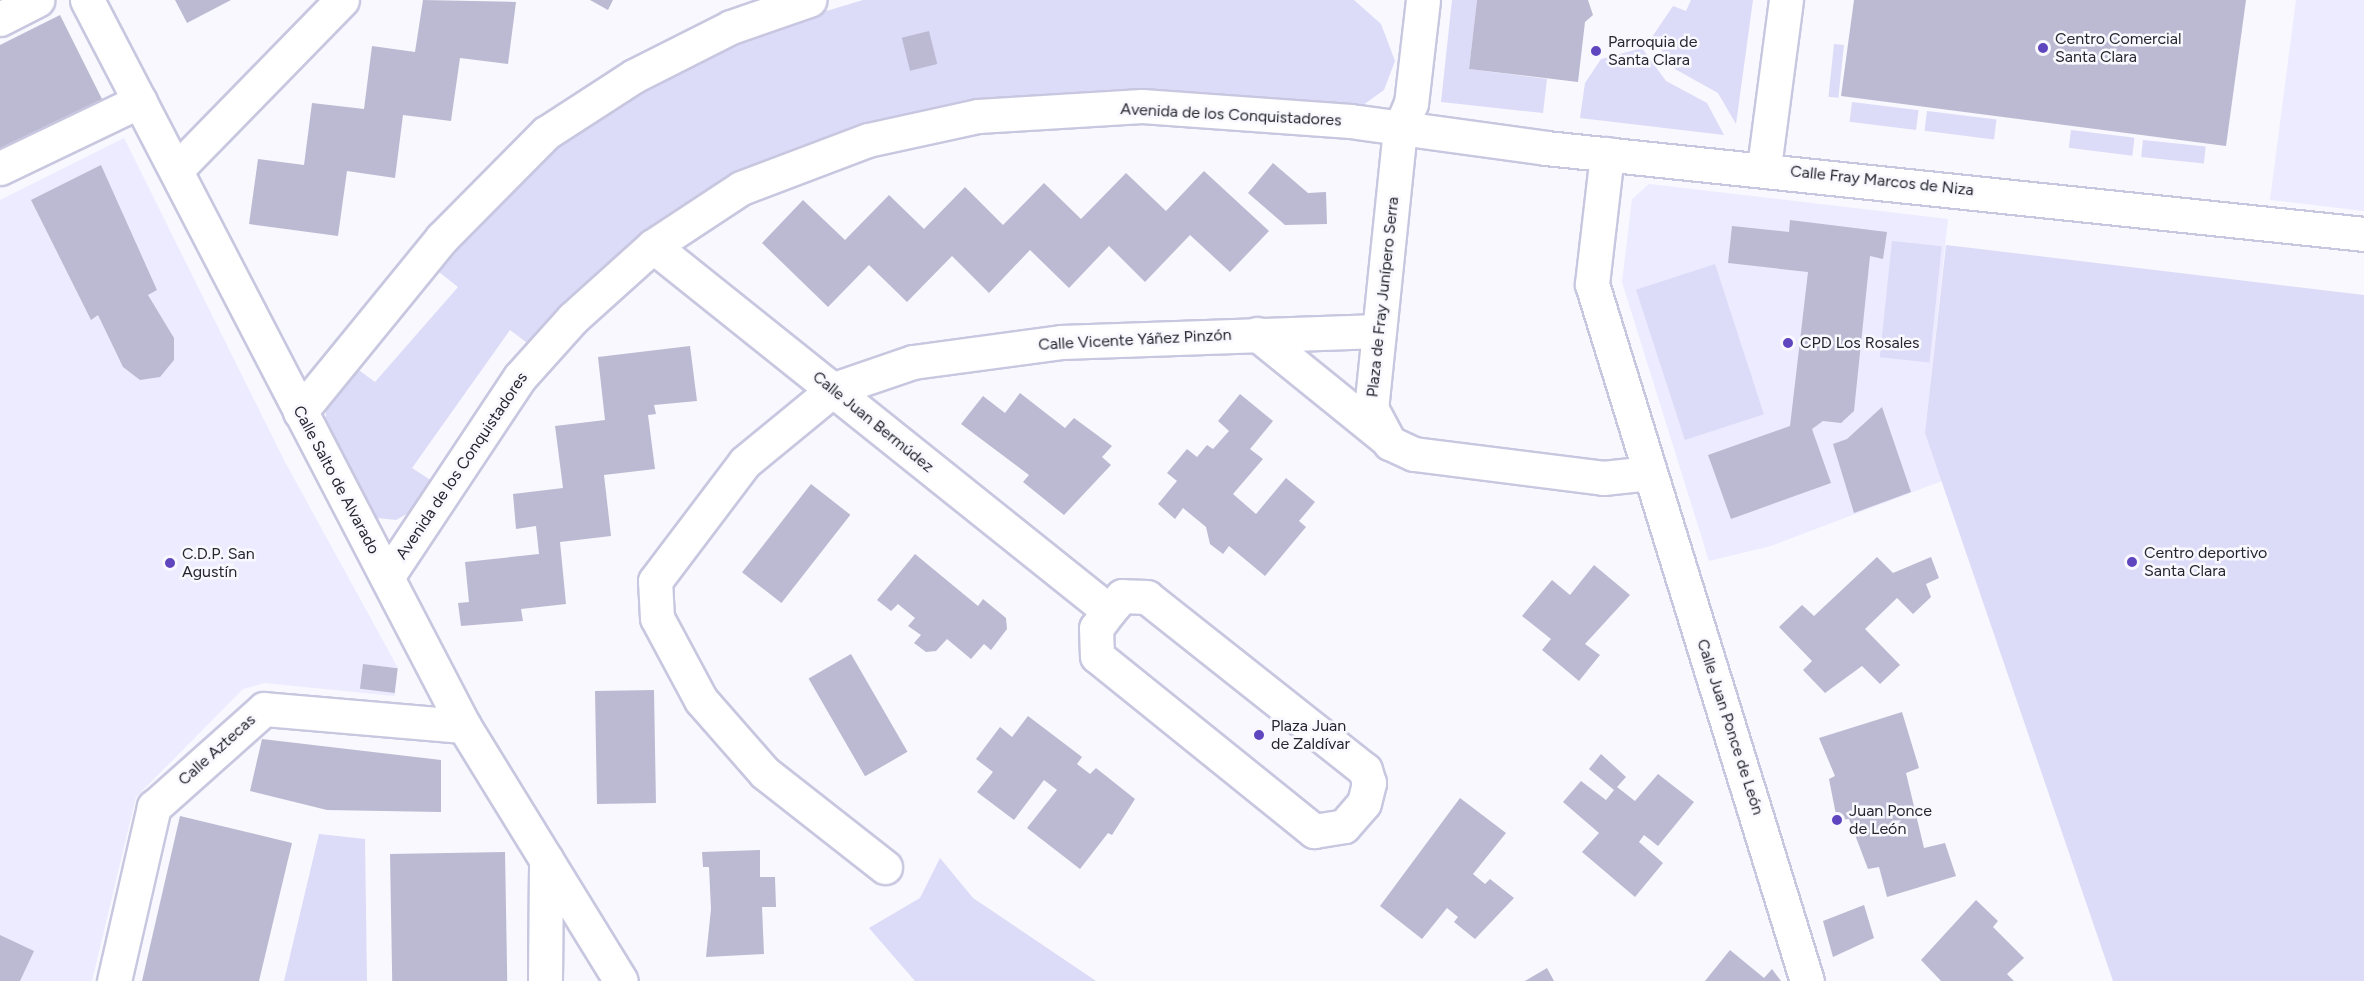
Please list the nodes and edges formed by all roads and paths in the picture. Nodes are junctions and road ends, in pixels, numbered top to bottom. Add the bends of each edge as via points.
1 (38, 0) edge
2 (87, 0) edge
3 (342, 0) edge
4 (809, 0) edge
5 (1423, 0) edge
6 (1786, 0) edge
7 (0, 19) edge
8 (140, 101) junction
9 (1400, 129) junction
10 (1607, 154) junction
11 (1764, 167) junction
12 (0, 168) edge
13 (177, 169) junction
14 (2364, 234) edge
15 (653, 246) junction
16 (1379, 331) junction
17 (1257, 334) junction
18 (834, 390) junction
19 (300, 412) junction
20 (1390, 443) junction
21 (1650, 473) junction
22 (387, 577) junction
23 (1101, 604) junction
24 (464, 726) junction
25 (546, 859) junction
26 (885, 867) dead end
27 (114, 981) edge
28 (545, 981) edge
29 (621, 981) edge
30 (1808, 981) edge

1 - 7 street
2 - 8 street, Calle Salto de Alvarado
3 - 13 street
4 - 19 street via 721,32 634,76 546,133 442,238
5 - 9 street, Plaza de Fray Junípero Serra via 1412,103
6 - 11 street
8 - 12 street
8 - 13 street, Calle Salto de Alvarado
9 - 10 street, Calle Fray Marcos de Niza
9 - 15 street, Avenida de los Conquistadores via 1142,106 978,116 868,140 741,188
9 - 16 street, Plaza de Fray Junípero Serra
10 - 11 street, Calle Fray Marcos de Niza
10 - 21 street via 1592,284
11 - 14 street, Calle Fray Marcos de Niza
13 - 19 street, Calle Salto de Alvarado
15 - 18 street, Calle Juan Bermúdez
15 - 22 street, Avenida de los Conquistadores via 573,318 520,377
16 - 17 street, Calle Vicente Yáñez Pinzón
16 - 20 street, Plaza de Fray Junípero Serra via 1371,408
17 - 18 street, Calle Vicente Yáñez Pinzón via 1061,342 914,362
17 - 20 street
18 - 23 street, Calle Juan Bermúdez
18 - 26 street, Calle Vicente Yáñez Pinzón via 745,462 690,528 655,581 657,618 700,700 765,773
19 - 22 street, Calle Salto de Alvarado
20 - 21 street via 1414,454 1603,478
21 - 30 street, Calle Juan Ponce de León
22 - 24 street, Calle Salto de Alvarado
23 - 23 street via 1096,628 1097,656 1314,831 1344,826 1364,803 1369,783 1365,770 1147,597 1122,597
24 - 25 street, Calle Salto de Alvarado
24 - 27 street, Calle Aztecas via 264,709 154,807
25 - 28 street
25 - 29 street, Calle Salto de Alvarado

